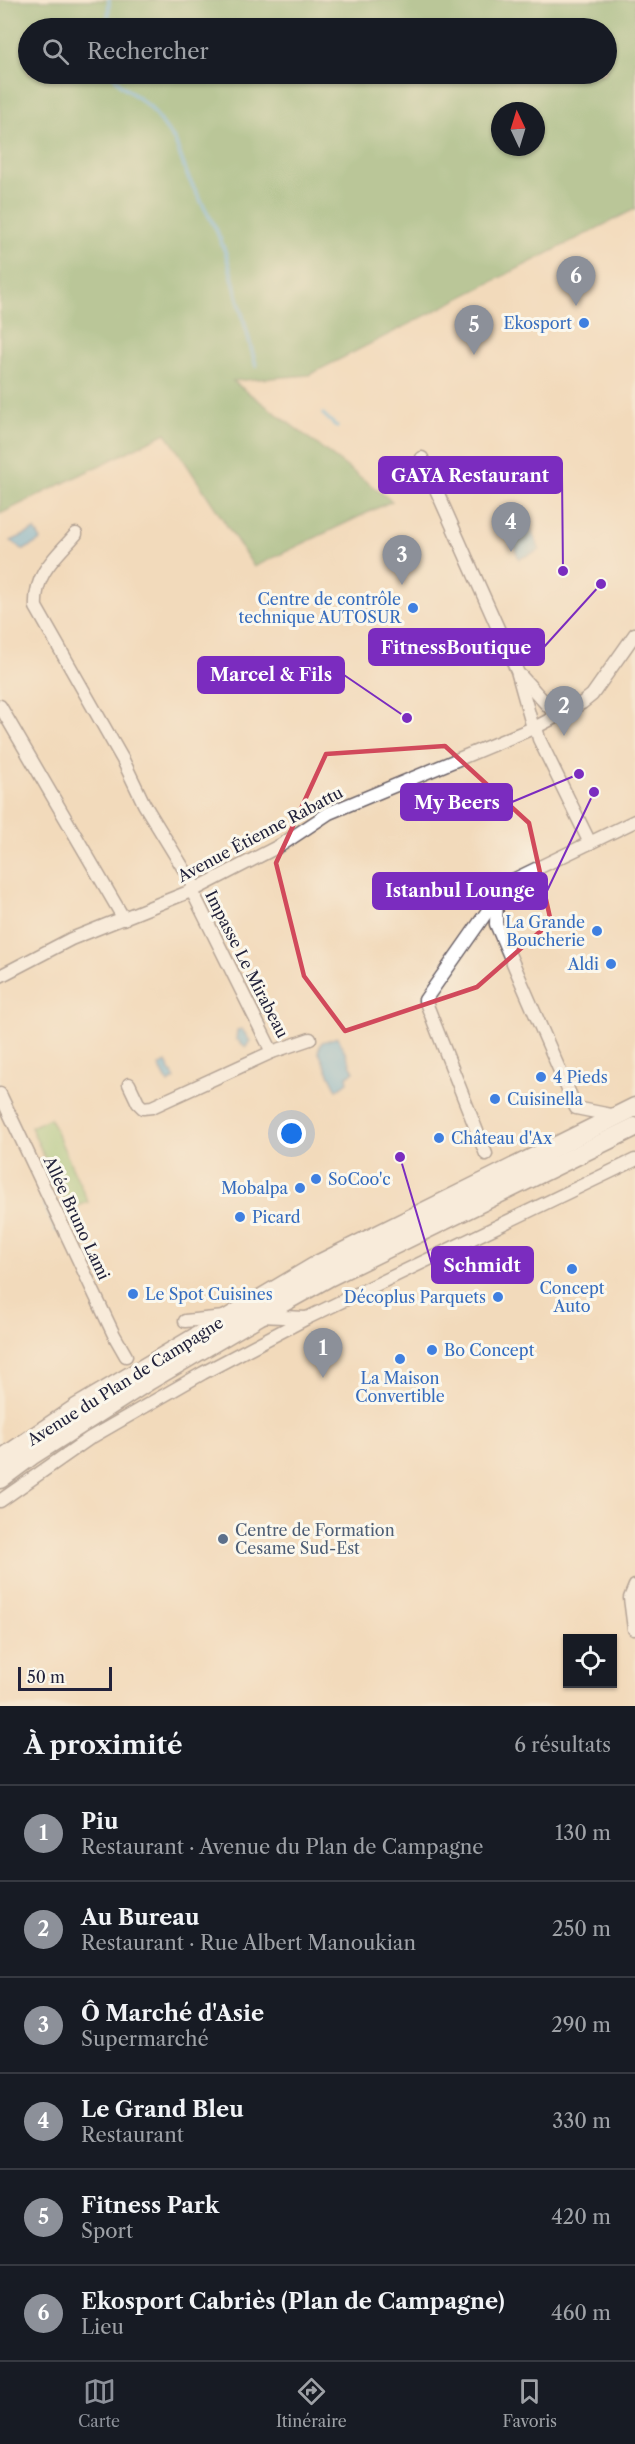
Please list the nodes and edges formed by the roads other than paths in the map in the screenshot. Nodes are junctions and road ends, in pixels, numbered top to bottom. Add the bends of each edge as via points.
1 (422, 458) dead end
2 (76, 534) dead end
3 (635, 634) edge
4 (517, 671) junction
5 (0, 706) edge
6 (557, 716) junction
7 (535, 727) junction
8 (635, 821) edge
9 (590, 843) junction
10 (194, 890) junction
11 (497, 898) junction
12 (124, 919) junction
13 (0, 976) edge
14 (310, 1039) dead end
15 (272, 1052) junction
16 (129, 1084) dead end
17 (0, 1094) edge
18 (635, 1107) edge
19 (617, 1116) junction
20 (635, 1127) edge
21 (486, 1154) dead end
22 (635, 1160) edge
23 (231, 1316) junction
24 (259, 1316) junction
25 (307, 1318) junction
26 (185, 1321) dead end
27 (126, 1356) dead end
28 (0, 1460) edge
29 (0, 1479) edge
30 (0, 1501) edge
31 (635, 1586) edge
32 (634, 1629) edge

1 - 4 street
2 - 10 street, Impasse Le Mirabeau via 41,575 35,591 36,607
3 - 6 street, Avenue Étienne Rabattu via 592,695
4 - 6 street
4 - 7 street
5 - 12 street
6 - 7 street, Avenue Étienne Rabattu
7 - 9 street
7 - 10 street, Avenue Étienne Rabattu via 329,813 281,845
8 - 9 street
9 - 11 street via 509,882
10 - 12 street, Avenue Étienne Rabattu
10 - 15 street, Impasse Le Mirabeau
11 - 19 street via 496,924 576,1108
11 - 21 street via 424,1000
12 - 13 street, Avenue Étienne Rabattu via 71,939
14 - 15 street, Impasse Le Mirabeau
15 - 16 street, Impasse Le Mirabeau via 152,1107 143,1108
17 - 27 street, Allée Bruno Lami
18 - 19 main road, Avenue du Plan de Campagne
19 - 23 main road, Avenue du Plan de Campagne via 319,1264
20 - 24 main road, Avenue du Plan de Campagne via 329,1277
22 - 25 street
23 - 26 street
23 - 28 main road, Avenue du Plan de Campagne via 78,1407
24 - 25 street
24 - 29 main road, Avenue du Plan de Campagne via 150,1380
25 - 30 street via 160,1396
31 - 32 street via 630,1598

